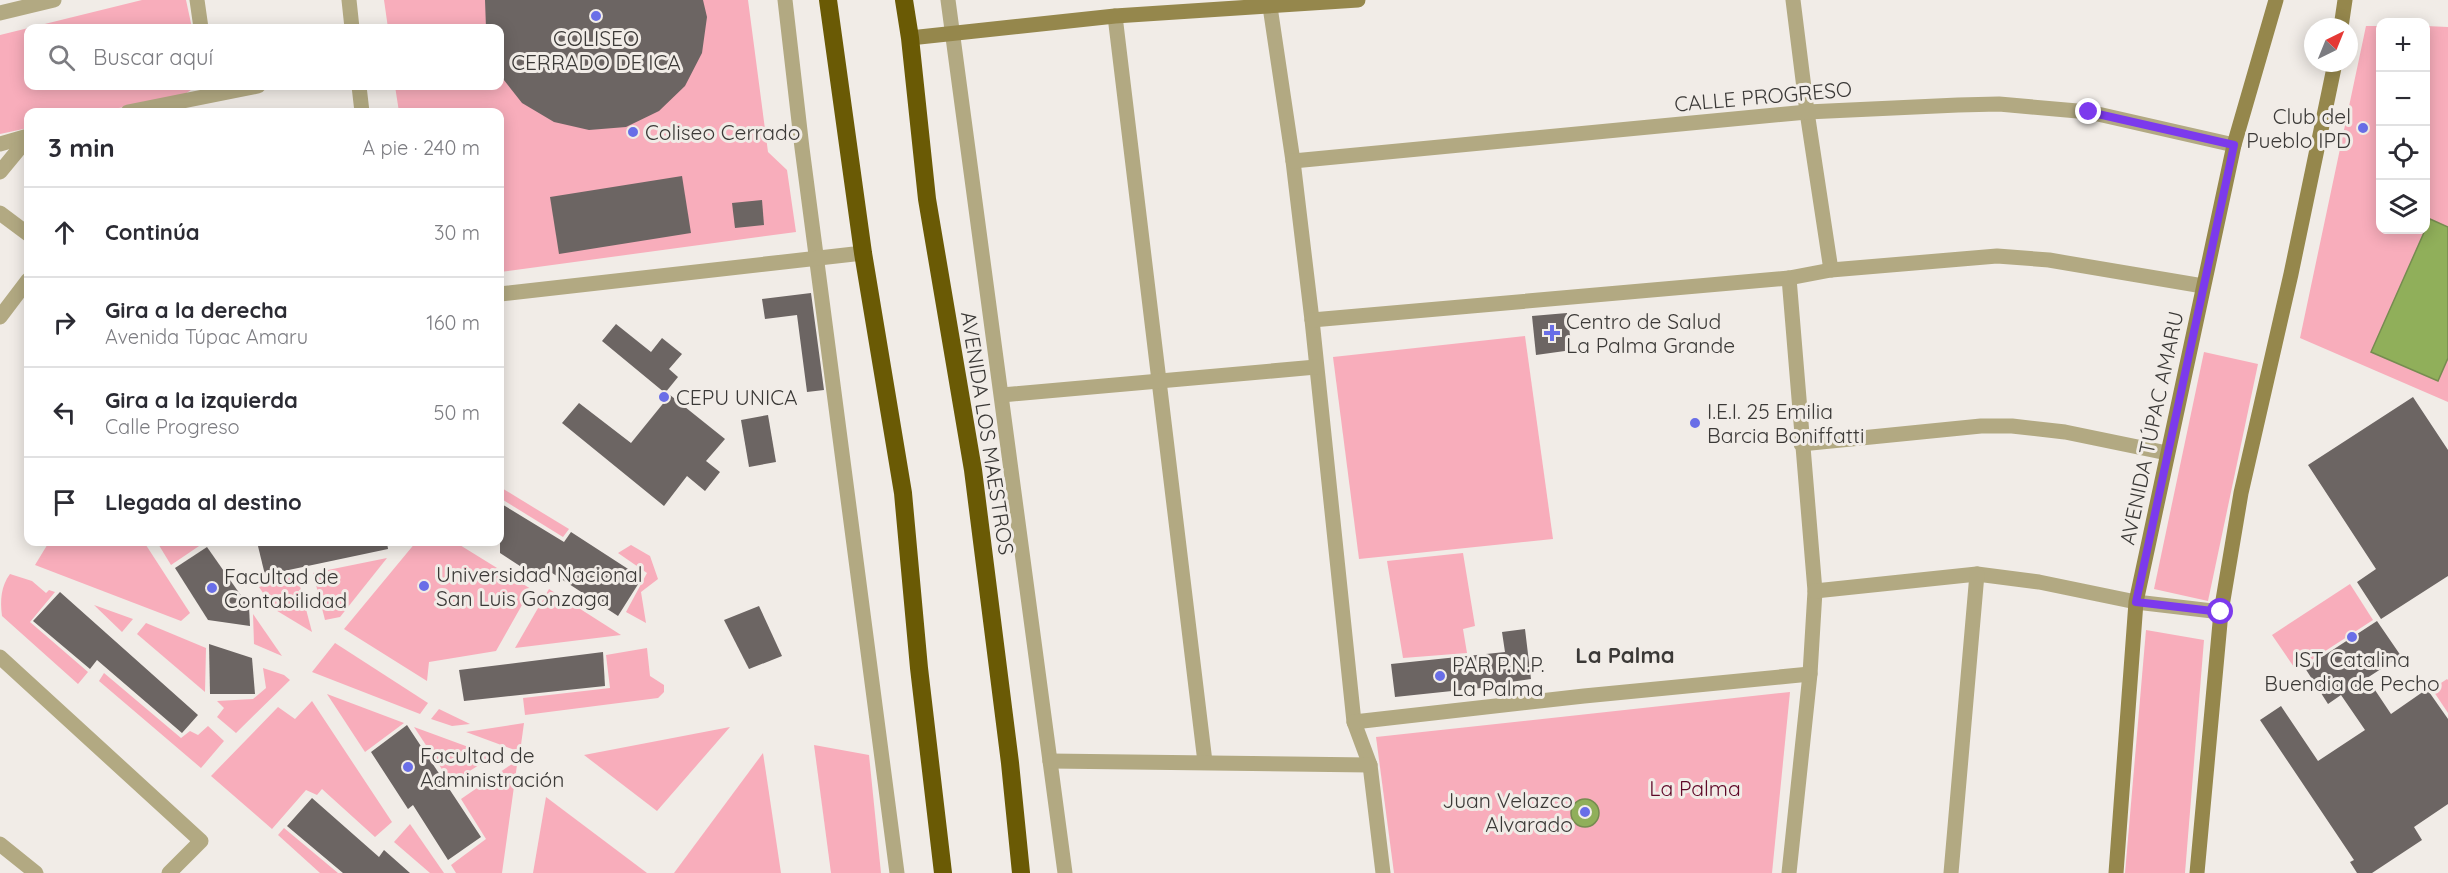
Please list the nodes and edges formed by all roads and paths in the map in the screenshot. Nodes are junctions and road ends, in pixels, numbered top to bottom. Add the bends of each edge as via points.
1 (54, 0) edge
2 (197, 0) edge
3 (349, 0) edge
4 (785, 0) edge
5 (828, 0) edge
6 (904, 0) edge
7 (948, 0) edge
8 (1358, 0) edge
9 (1793, 0) edge
10 (2276, 0) edge
11 (2345, 0) edge
12 (1269, 4) edge
13 (0, 13) edge
14 (1115, 16) junction
15 (2342, 18) edge
16 (200, 24) edge
17 (352, 24) edge
18 (954, 34) junction
19 (910, 38) junction
20 (2333, 72) edge
21 (359, 90) edge
22 (208, 91) edge
23 (143, 108) edge
24 (362, 108) edge
25 (1807, 112) junction
26 (24, 138) edge
27 (24, 142) edge
28 (0, 144) edge
29 (2234, 145) junction
30 (1293, 161) junction
31 (0, 172) edge
32 (0, 213) edge
33 (24, 231) edge
34 (863, 253) junction
35 (817, 258) junction
36 (1831, 270) junction
37 (1789, 278) junction
38 (24, 285) edge
39 (2203, 286) junction
40 (504, 294) edge
41 (0, 318) edge
42 (1312, 320) junction
43 (1316, 367) junction
44 (1159, 379) junction
45 (1002, 395) junction
46 (1801, 444) junction
47 (2167, 453) junction
48 (1977, 574) junction
49 (1815, 591) junction
50 (2136, 602) junction
51 (2221, 612) junction
52 (0, 657) edge
53 (1810, 674) junction
54 (1354, 722) junction
55 (1050, 761) junction
56 (1205, 762) junction
57 (1370, 765) junction
58 (0, 844) edge
59 (36, 873) edge
60 (169, 873) edge
61 (897, 873) edge
62 (944, 873) edge
63 (1021, 873) edge
64 (1065, 873) edge
65 (1383, 873) edge
66 (1790, 873) edge
67 (1951, 873) edge
68 (2116, 873) edge
69 (2197, 873) edge

1 - 13 street
2 - 16 street
3 - 17 street
4 - 35 street
5 - 34 highway
6 - 19 highway, AVENIDA LOS MAESTROS
7 - 18 street
8 - 12 main road
9 - 25 street
10 - 29 main road, AVENIDA TÚPAC AMARU
11 - 15 main road
12 - 14 main road
12 - 30 street
14 - 18 main road
14 - 44 street
18 - 19 main road
18 - 45 street
19 - 63 highway, AVENIDA LOS MAESTROS via 927,199 973,470
20 - 51 main road via 2241,493
21 - 24 street
22 - 23 street
25 - 29 street, CALLE PROGRESO via 2023,106 2089,112
25 - 30 street, CALLE PROGRESO
25 - 36 street
26 - 28 street
27 - 31 street
29 - 39 main road, AVENIDA TÚPAC AMARU
30 - 42 street
32 - 33 street
34 - 35 street
34 - 62 highway via 903,493
35 - 40 street
35 - 61 street
36 - 37 street
36 - 39 street via 1997,256 2049,260
37 - 42 street
37 - 46 street
38 - 41 street
39 - 47 main road, AVENIDA TÚPAC AMARU
42 - 43 street
43 - 44 street
43 - 54 street
44 - 45 street
44 - 56 street
45 - 55 street
46 - 47 street via 2012,426 2065,432
46 - 49 street
47 - 50 main road, AVENIDA TÚPAC AMARU
48 - 49 street
48 - 50 street
48 - 67 street
49 - 53 street
50 - 51 street
50 - 68 main road, AVENIDA TÚPAC AMARU
51 - 69 main road
52 - 60 street via 201,841
53 - 54 street
53 - 66 street
54 - 57 street
55 - 56 street
55 - 64 street
56 - 57 street
57 - 65 street
58 - 59 street

